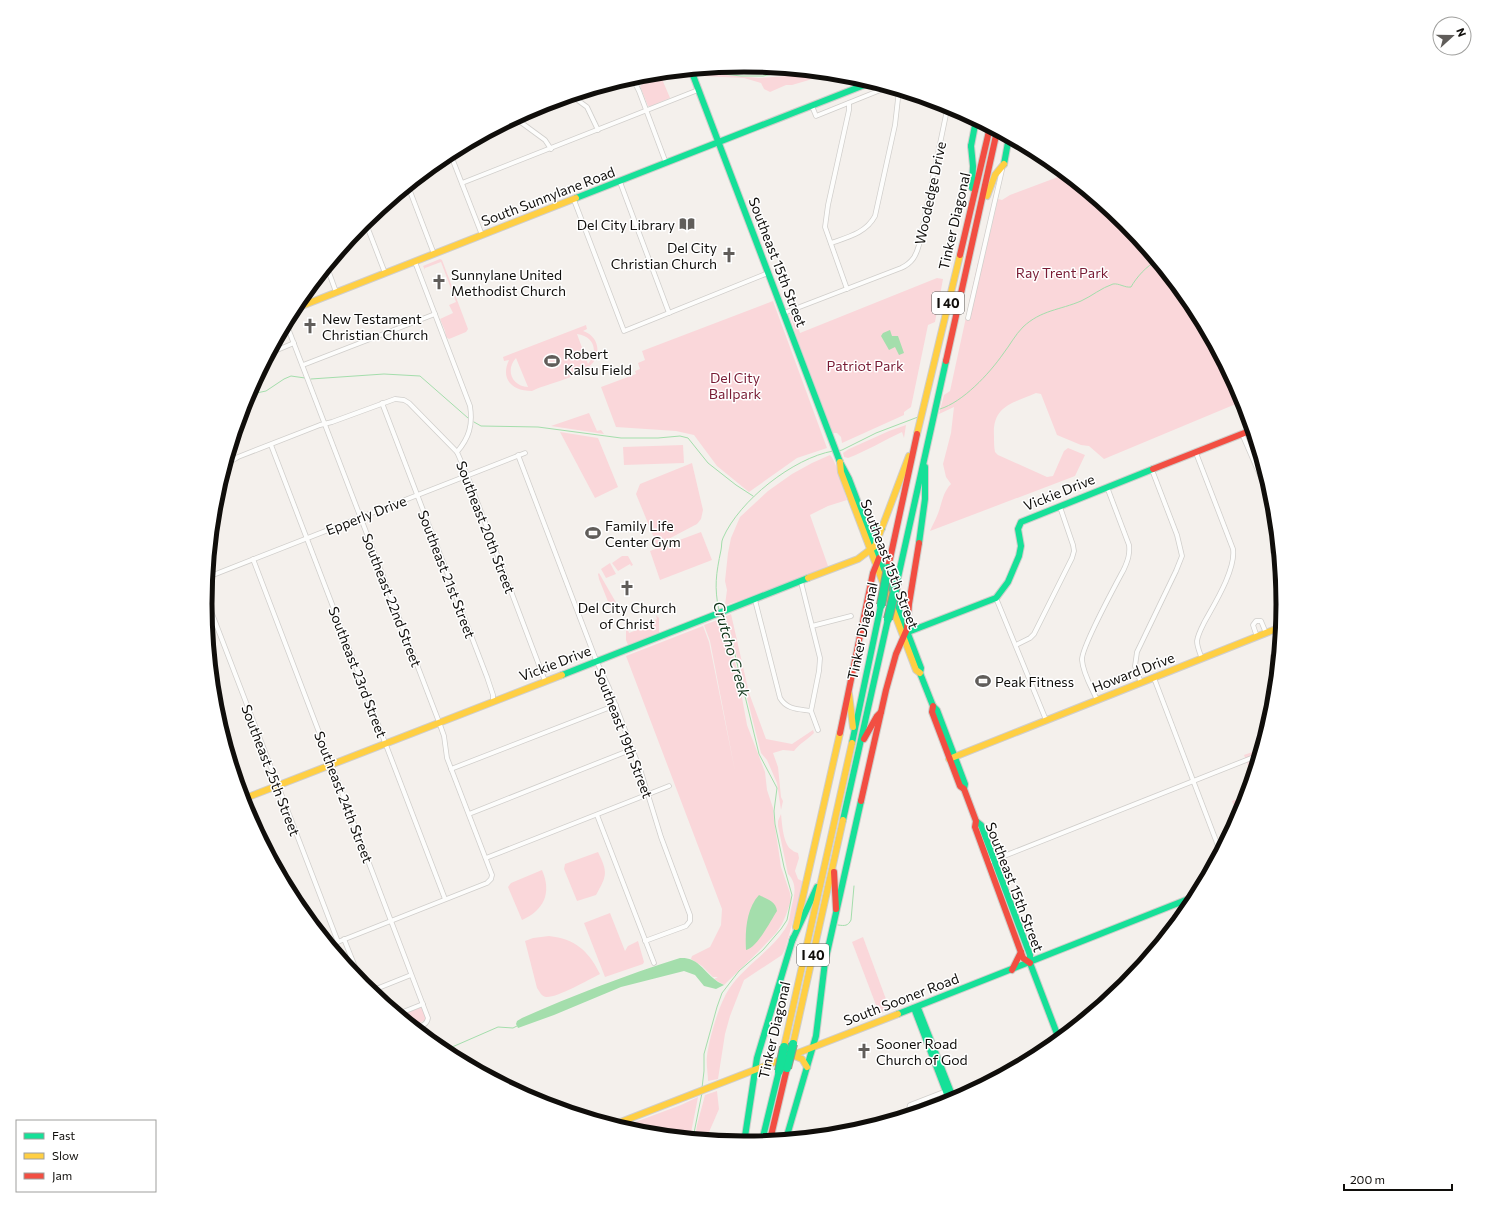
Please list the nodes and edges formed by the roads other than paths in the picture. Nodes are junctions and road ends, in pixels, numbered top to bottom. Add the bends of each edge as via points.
1 (693, 75) edge
2 (635, 83) edge
3 (863, 86) edge
4 (698, 90) junction
5 (881, 90) edge
6 (898, 95) edge
7 (576, 99) edge
8 (849, 103) junction
9 (812, 106) junction
10 (646, 111) junction
11 (947, 112) edge
12 (520, 122) edge
13 (975, 125) edge
14 (598, 130) junction
15 (989, 132) edge
16 (996, 136) edge
17 (1008, 142) edge
18 (718, 143) junction
19 (551, 149) junction
20 (452, 159) edge
21 (666, 163) junction
22 (1004, 164) junction
23 (620, 182) junction
24 (462, 183) junction
25 (410, 190) edge
26 (574, 200) junction
27 (971, 207) junction
28 (976, 227) junction
29 (368, 228) edge
30 (482, 235) junction
31 (831, 244) junction
32 (434, 254) junction
33 (415, 262) junction
34 (329, 272) edge
35 (385, 273) junction
36 (768, 273) junction
37 (847, 289) junction
38 (336, 292) junction
39 (304, 305) edge
40 (669, 313) junction
41 (784, 313) junction
42 (435, 314) junction
43 (968, 318) dead end
44 (289, 329) edge
45 (294, 343) junction
46 (277, 350) edge
47 (303, 365) junction
48 (382, 403) junction
49 (325, 424) junction
50 (1248, 432) edge
51 (1242, 434) junction
52 (915, 444) junction
53 (271, 445) junction
54 (457, 452) junction
55 (525, 453) dead end
56 (1196, 453) junction
57 (518, 455) junction
58 (925, 457) junction
59 (232, 461) edge
60 (1152, 470) junction
61 (467, 475) junction
62 (1260, 476) edge
63 (1107, 487) junction
64 (417, 495) junction
65 (856, 505) junction
66 (1060, 507) junction
67 (360, 517) junction
68 (882, 528) junction
69 (868, 529) junction
70 (306, 538) junction
71 (871, 547) junction
72 (879, 558) junction
73 (253, 559) junction
74 (876, 566) junction
75 (213, 575) edge
76 (801, 582) junction
77 (996, 598) junction
78 (755, 600) junction
79 (909, 604) junction
80 (900, 610) junction
81 (212, 615) edge
82 (851, 616) dead end
83 (812, 626) junction
84 (1275, 629) edge
85 (906, 633) junction
86 (1266, 633) junction
87 (1257, 637) junction
88 (1016, 645) junction
89 (908, 649) junction
90 (896, 654) junction
91 (1202, 659) junction
92 (596, 660) junction
93 (920, 673) junction
94 (1154, 678) junction
95 (545, 680) junction
96 (1141, 683) junction
97 (849, 694) junction
98 (1097, 700) junction
99 (493, 701) junction
100 (616, 705) junction
101 (811, 711) junction
102 (881, 712) junction
103 (1046, 720) junction
104 (439, 722) junction
105 (818, 730) dead end
106 (854, 734) junction
107 (385, 743) junction
108 (633, 749) junction
109 (859, 749) junction
110 (1253, 757) edge
111 (952, 758) junction
112 (331, 764) junction
113 (451, 769) junction
114 (1194, 781) junction
115 (277, 785) junction
116 (669, 786) dead end
117 (648, 794) junction
118 (248, 797) edge
119 (469, 814) junction
120 (597, 815) junction
121 (1218, 845) edge
122 (486, 858) junction
123 (991, 861) junction
124 (833, 865) junction
125 (822, 878) junction
126 (1002, 890) junction
127 (445, 900) junction
128 (1186, 900) edge
129 (836, 909) junction
130 (391, 921) junction
131 (344, 939) junction
132 (645, 941) junction
133 (792, 941) junction
134 (338, 942) junction
135 (334, 943) edge
136 (1021, 952) junction
137 (654, 963) dead end
138 (1030, 963) junction
139 (355, 966) edge
140 (1012, 970) junction
141 (411, 975) junction
142 (378, 989) edge
143 (423, 1004) junction
144 (916, 1007) junction
145 (403, 1012) edge
146 (420, 1026) edge
147 (1057, 1034) edge
148 (814, 1047) junction
149 (792, 1055) junction
150 (807, 1067) junction
151 (756, 1069) junction
152 (946, 1091) junction
153 (952, 1094) edge
154 (948, 1096) edge
155 (909, 1110) edge
156 (622, 1122) edge
157 (787, 1134) edge
158 (763, 1135) edge
159 (771, 1135) edge
160 (745, 1136) edge

1 - 4 main road, Southeast 15th Street
2 - 10 street
3 - 9 main road, South Sunnylane Road
4 - 10 street
4 - 18 main road, Southeast 15th Street
5 - 8 street
6 - 31 street via 895,125 875,216 867,228
7 - 14 street via 587,107
8 - 9 street via 816,116
8 - 31 street via 826,219 825,227
9 - 18 main road, South Sunnylane Road
10 - 14 street
10 - 21 street
11 - 37 street, Woodedge Drive via 917,253 908,265
12 - 19 street via 545,140
13 - 27 main road via 971,146
14 - 19 street
15 - 27 main road, Tinker Diagonal / I 40
16 - 28 main road, Tinker Diagonal / I 40
17 - 22 main road
18 - 21 main road, South Sunnylane Road
18 - 36 main road, Southeast 15th Street
19 - 24 street
20 - 24 street
21 - 23 main road, South Sunnylane Road
22 - 28 main road via 995,176
22 - 43 street
23 - 26 main road, South Sunnylane Road
23 - 40 street
24 - 30 street
25 - 32 street
26 - 30 main road, South Sunnylane Road
26 - 40 street via 624,331
27 - 52 main road, Tinker Diagonal / I 40
28 - 58 main road, Tinker Diagonal / I 40
29 - 35 street
30 - 32 main road, South Sunnylane Road
31 - 37 street
32 - 33 main road, South Sunnylane Road
33 - 35 main road, South Sunnylane Road
33 - 42 street, Southeast 20th Street
34 - 38 street
35 - 38 main road, South Sunnylane Road
36 - 40 street
36 - 41 main road, Southeast 15th Street
37 - 41 street, Woodedge Drive
38 - 39 main road, South Sunnylane Road
41 - 65 main road, Southeast 15th Street via 840,462 841,472 847,480
42 - 47 street
42 - 54 street, Southeast 20th Street via 471,412 469,434
44 - 45 street, Southeast 22nd Street
45 - 46 street
45 - 47 street, Southeast 22nd Street
47 - 49 street, Southeast 22nd Street
48 - 49 street
48 - 54 street via 395,399 409,403
48 - 64 street, Southeast 21st Street
49 - 53 street
49 - 67 street, Southeast 22nd Street
50 - 51 main road, Vickie Drive
51 - 56 main road, Vickie Drive
51 - 62 street
52 - 68 main road via 904,466
52 - 106 main road, Tinker Diagonal / I 40, bridge
53 - 59 street
53 - 70 street, Southeast 23rd Street
54 - 61 street, Southeast 20th Street
55 - 57 street, Epperly Drive
56 - 60 main road, Vickie Drive
56 - 91 street via 1234,555 1229,574 1199,633 1198,647
57 - 61 street, Epperly Drive
57 - 92 street, Southeast 19th Street
58 - 79 main road via 925,500
58 - 109 main road, Tinker Diagonal / I 40, bridge
60 - 63 main road, Vickie Drive
60 - 96 street via 1177,535 1182,556 1137,652 1135,666
61 - 64 street, Epperly Drive
61 - 95 street, Southeast 20th Street
63 - 66 main road, Vickie Drive
63 - 98 street via 1130,551 1086,644 1082,659
64 - 67 street, Epperly Drive
64 - 99 street, Southeast 21st Street via 487,677
65 - 69 main road, Southeast 15th Street
65 - 71 main road, Southeast 15th Street
66 - 77 main road, Vickie Drive via 1021,522 1018,526 1022,549 1005,587
66 - 88 street via 1073,545 1072,558 1034,634
67 - 70 street, Epperly Drive
67 - 104 street, Southeast 22nd Street
68 - 69 main road
68 - 71 main road via 878,541
69 - 71 main road, Southeast 15th Street
70 - 73 street, Epperly Drive
70 - 107 street, Southeast 23rd Street
71 - 72 main road, Southeast 15th Street
71 - 74 main road, Southeast 15th Street
71 - 76 main road, Vickie Drive via 859,558
72 - 74 main road, Tinker Diagonal
72 - 80 main road, Southeast 15th Street
73 - 75 street, Epperly Drive
73 - 112 street, Southeast 24th Street
74 - 85 main road, Southeast 15th Street
74 - 97 main road, Tinker Diagonal
76 - 78 main road, Vickie Drive
76 - 83 street
77 - 85 main road
77 - 88 street
78 - 92 main road, Vickie Drive
78 - 101 street via 782,702 790,708
79 - 80 main road
79 - 85 main road
80 - 85 main road, Southeast 15th Street
81 - 115 street, Southeast 25th Street
82 - 83 street
83 - 101 street via 820,665
84 - 86 main road, Howard Drive
85 - 89 main road, Southeast 15th Street
85 - 90 main road
85 - 93 main road, Southeast 15th Street via 921,668
86 - 87 main road, Howard Drive
86 - 87 street via 1260,622 1256,621 1253,625
87 - 91 main road, Howard Drive
88 - 103 street
89 - 90 main road
89 - 93 main road, Southeast 15th Street via 916,670
90 - 102 main road
91 - 94 main road, Howard Drive
92 - 95 main road, Vickie Drive
92 - 100 street, Southeast 19th Street
93 - 111 main road, Southeast 15th Street via 937,710
94 - 96 main road, Howard Drive
94 - 114 street
95 - 99 main road, Vickie Drive
96 - 98 main road, Howard Drive
97 - 106 main road
97 - 133 main road, Tinker Diagonal
98 - 103 main road, Howard Drive
99 - 104 main road, Vickie Drive
100 - 108 street, Southeast 19th Street
100 - 113 street
101 - 105 street
102 - 109 main road
102 - 129 main road
103 - 111 main road, Howard Drive
104 - 107 main road, Vickie Drive
104 - 113 street, Southeast 22nd Street
106 - 125 main road, Tinker Diagonal / I 40
107 - 112 main road, Vickie Drive
107 - 127 street, Southeast 23rd Street
108 - 117 street, Southeast 19th Street
108 - 119 street
109 - 124 main road, Tinker Diagonal / I 40
110 - 114 street
111 - 123 main road, Southeast 15th Street via 965,784 964,789 976,827
112 - 115 main road, Vickie Drive
112 - 130 street, Southeast 24th Street
113 - 119 street, Southeast 22nd Street
114 - 121 street
114 - 123 street
115 - 118 main road, Vickie Drive
115 - 134 street, Southeast 25th Street
116 - 117 street
117 - 120 street
117 - 132 street, Southeast 19th Street via 690,915 690,922 686,926
119 - 122 street, Southeast 22nd Street
120 - 122 street
120 - 132 street
122 - 127 street, Southeast 22nd Street via 491,879
123 - 126 main road, Southeast 15th Street
124 - 129 main road
124 - 159 main road, Tinker Diagonal / I 40, bridge
125 - 133 main road
125 - 158 main road, Tinker Diagonal / I 40, bridge
126 - 136 main road, Southeast 15th Street
126 - 138 main road, Southeast 15th Street via 1030,955
127 - 130 street
128 - 138 main road, South Sooner Road
129 - 148 main road via 825,962
130 - 131 street
130 - 141 street, Southeast 24th Street
131 - 134 street
131 - 139 street
132 - 137 street
133 - 151 main road, Tinker Diagonal via 757,1058
134 - 135 street
136 - 138 main road, Southeast 15th Street via 1023,958
136 - 140 main road
138 - 140 main road, South Sooner Road
138 - 147 main road, Southeast 15th Street
140 - 144 main road, South Sooner Road
141 - 142 street
141 - 143 street, Southeast 24th Street
143 - 145 street
143 - 146 street, Southeast 24th Street via 428,1018 427,1022
144 - 148 main road, South Sooner Road
144 - 152 main road
144 - 153 main road
148 - 149 main road, South Sooner Road
148 - 150 main road
149 - 150 main road via 802,1059
149 - 151 main road, South Sooner Road
150 - 157 main road
151 - 156 main road, South Sooner Road
151 - 160 main road, Tinker Diagonal
152 - 154 main road
152 - 155 street via 910,1105

